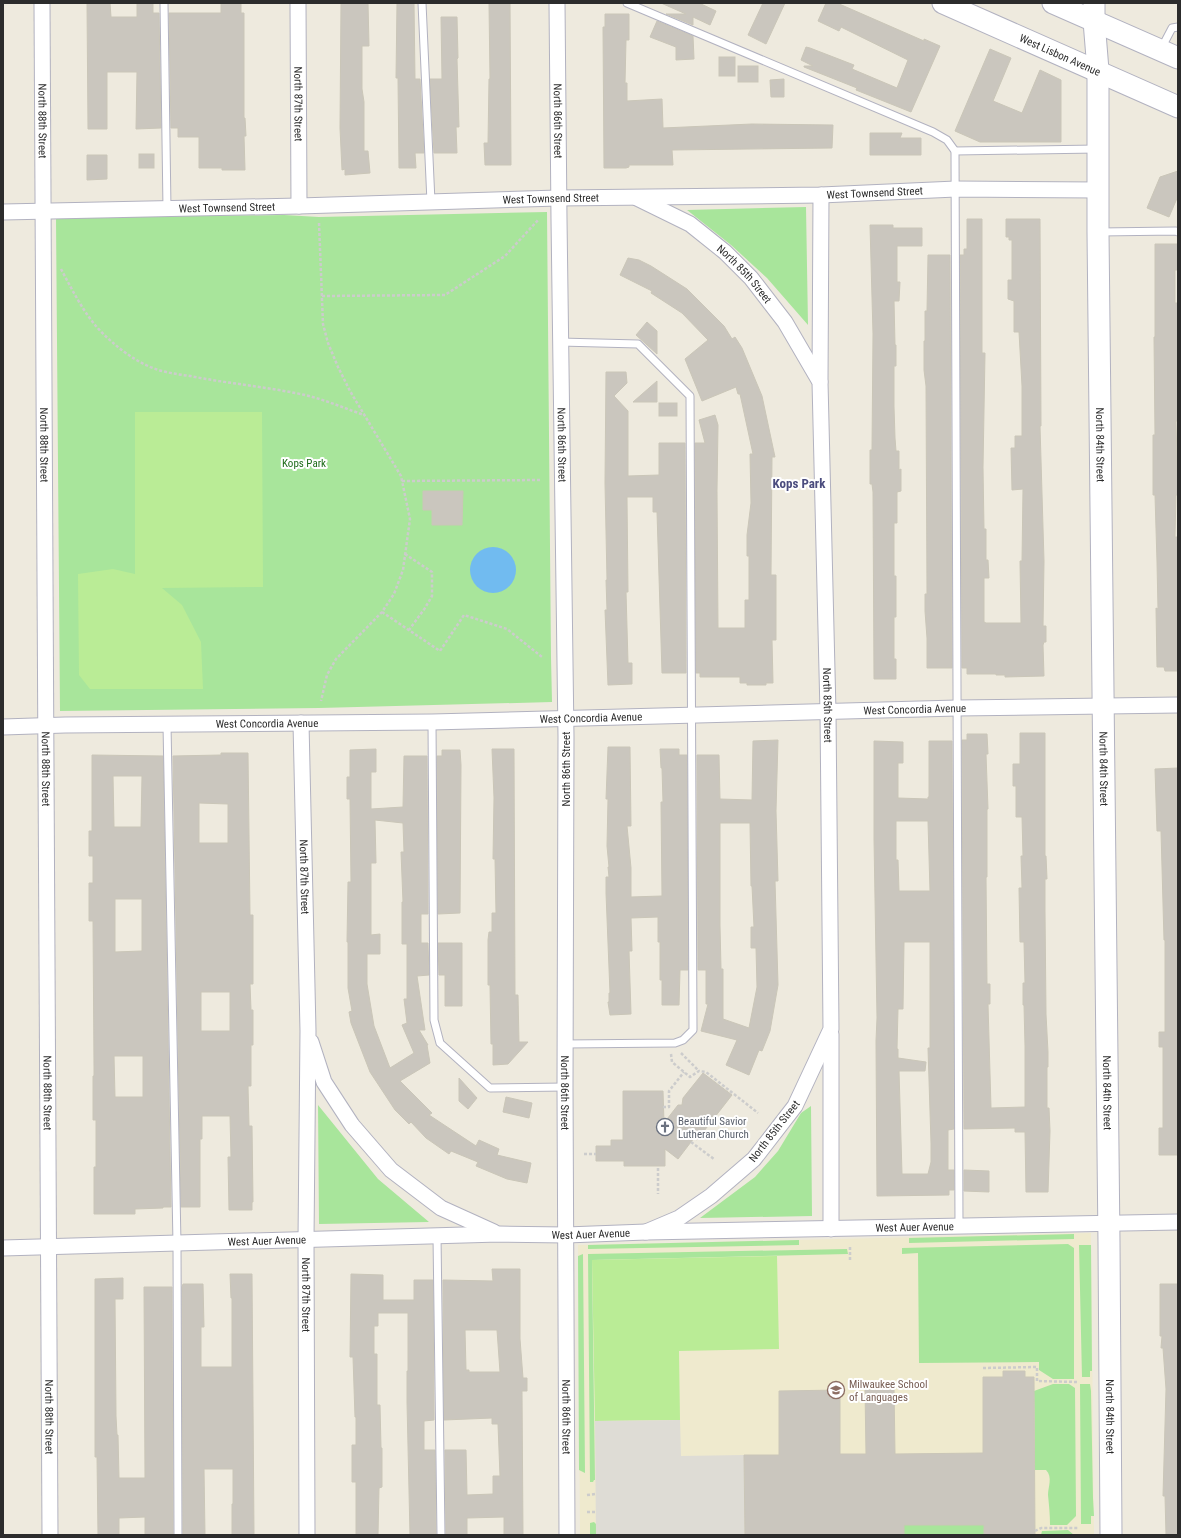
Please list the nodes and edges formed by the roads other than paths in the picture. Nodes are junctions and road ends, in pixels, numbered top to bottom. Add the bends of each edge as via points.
1 (42, 3) edge
2 (164, 3) edge
3 (298, 3) edge
4 (422, 3) edge
5 (557, 3) edge
6 (627, 3) edge
7 (943, 3) edge
8 (1053, 3) edge
9 (1094, 12) edge
10 (1178, 26) edge
11 (1169, 54) edge
12 (1098, 70) junction
13 (1178, 106) edge
14 (1098, 149) junction
15 (955, 151) junction
16 (956, 189) junction
17 (1098, 190) junction
18 (821, 195) junction
19 (558, 198) junction
20 (637, 198) junction
21 (431, 202) junction
22 (299, 206) junction
23 (167, 209) junction
24 (43, 211) junction
25 (3, 212) edge
26 (1098, 232) junction
27 (1178, 232) edge
28 (560, 342) junction
29 (820, 382) junction
30 (1178, 705) edge
31 (1103, 706) junction
32 (957, 708) junction
33 (828, 712) junction
34 (692, 715) junction
35 (566, 718) junction
36 (432, 722) junction
37 (301, 724) junction
38 (167, 725) junction
39 (46, 726) junction
40 (3, 727) edge
41 (831, 1029) junction
42 (308, 1031) junction
43 (565, 1044) junction
44 (565, 1087) junction
45 (1178, 1222) edge
46 (1109, 1223) junction
47 (959, 1227) junction
48 (831, 1229) junction
49 (646, 1232) junction
50 (499, 1234) junction
51 (566, 1235) junction
52 (437, 1236) junction
53 (306, 1239) junction
54 (177, 1244) junction
55 (50, 1247) junction
56 (3, 1248) edge
57 (50, 1535) edge
58 (178, 1535) edge
59 (306, 1535) edge
60 (441, 1535) edge
61 (568, 1535) edge
62 (1111, 1535) edge

1 - 24 street, North 88th Street
2 - 23 lane
3 - 22 street, North 87th Street
4 - 21 lane
5 - 19 street, North 86th Street
6 - 15 lane via 933,132 947,140
7 - 12 street, West Lisbon Avenue
8 - 9 street
9 - 11 street
9 - 12 street, North 84th Street
10 - 11 lane via 1172,28
12 - 13 street, West Lisbon Avenue
12 - 14 street, North 84th Street
14 - 15 lane
14 - 17 street, North 84th Street
15 - 16 lane
16 - 17 street, West Townsend Street
16 - 18 street, West Townsend Street
16 - 32 lane
17 - 26 street, North 84th Street
18 - 20 street, West Townsend Street
18 - 29 street, North 85th Street
19 - 20 street, West Townsend Street
19 - 21 street, West Townsend Street
19 - 28 street, North 86th Street
20 - 29 street, North 85th Street via 690,224 725,252 751,278 784,322
21 - 22 street, West Townsend Street
22 - 23 street, West Townsend Street
23 - 24 street, West Townsend Street
24 - 25 street, West Townsend Street
24 - 39 street, North 88th Street
26 - 27 lane
26 - 31 street, North 84th Street
28 - 34 lane via 638,344 690,396
28 - 35 street, North 86th Street
29 - 33 street, North 85th Street
30 - 31 street, West Concordia Avenue
31 - 32 street, West Concordia Avenue
31 - 46 street, North 84th Street
32 - 33 street, West Concordia Avenue
32 - 47 lane
33 - 34 street, West Concordia Avenue
33 - 41 street, North 85th Street
34 - 35 street, West Concordia Avenue
34 - 43 lane via 693,1030 683,1040 672,1043
35 - 36 street, West Concordia Avenue
35 - 43 street, North 86th Street
36 - 37 street, West Concordia Avenue
36 - 44 lane via 434,1020 440,1043 490,1088
37 - 38 street, West Concordia Avenue
37 - 42 street, North 87th Street
38 - 39 street, West Concordia Avenue
38 - 54 lane
39 - 40 street, West Concordia Avenue
39 - 55 street, North 88th Street
41 - 48 street, North 85th Street
41 - 49 street, North 85th Street via 795,1106 754,1159 711,1196 679,1218
42 - 50 street, North 87th Street via 324,1082 352,1125 390,1170 441,1208
42 - 53 street, North 87th Street
43 - 44 street, North 86th Street
44 - 51 street, North 86th Street
45 - 46 street, West Auer Avenue
46 - 47 street, West Auer Avenue
46 - 62 street, North 84th Street
47 - 48 street, West Auer Avenue
48 - 49 street, West Auer Avenue
49 - 51 street, West Auer Avenue
50 - 51 street, West Auer Avenue
50 - 52 street, West Auer Avenue
51 - 61 street, North 86th Street
52 - 53 street, West Auer Avenue
52 - 60 lane
53 - 54 street, West Auer Avenue
53 - 59 street, North 87th Street
54 - 55 street, West Auer Avenue
54 - 58 lane
55 - 56 street, West Auer Avenue
55 - 57 street, North 88th Street

